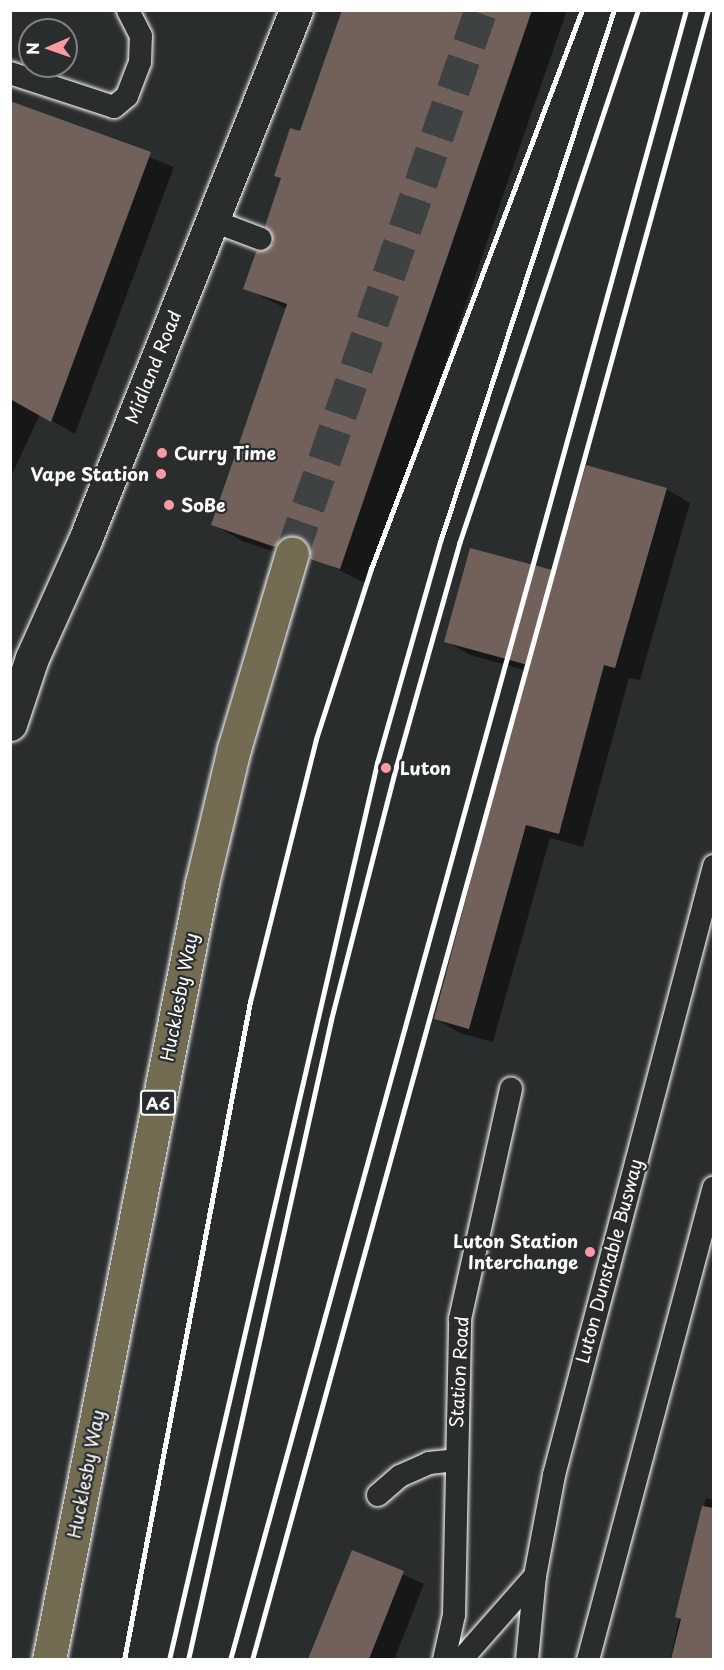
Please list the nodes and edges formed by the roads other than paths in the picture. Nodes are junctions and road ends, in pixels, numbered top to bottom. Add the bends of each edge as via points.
1 (128, 10) edge
2 (296, 10) edge
3 (10, 73) edge
4 (211, 220) junction
5 (261, 239) dead end
6 (292, 553) tunnel mouth
7 (21, 652) edge
8 (10, 724) edge
9 (714, 866) edge
10 (511, 1089) dead end
11 (714, 1187) edge
12 (456, 1460) junction
13 (378, 1495) dead end
14 (535, 1576) junction
15 (49, 1659) edge
16 (444, 1659) edge
17 (461, 1659) edge
18 (527, 1659) edge
19 (588, 1659) edge

1 - 3 lane via 141,36 140,62 127,96 114,107
2 - 4 street, Midland Road
4 - 5 lane
4 - 7 street, Midland Road via 85,540
6 - 15 highway, Hucklesby Way / A6 via 234,749 202,883
7 - 8 street, Midland Road
9 - 14 lane, Luton Dunstable Busway via 554,1475
10 - 12 lane, Station Road via 460,1319
11 - 19 lane
12 - 13 lane via 429,1463 400,1476
12 - 16 lane, Station Road via 454,1615
14 - 17 lane
14 - 18 lane, Luton Dunstable Busway

